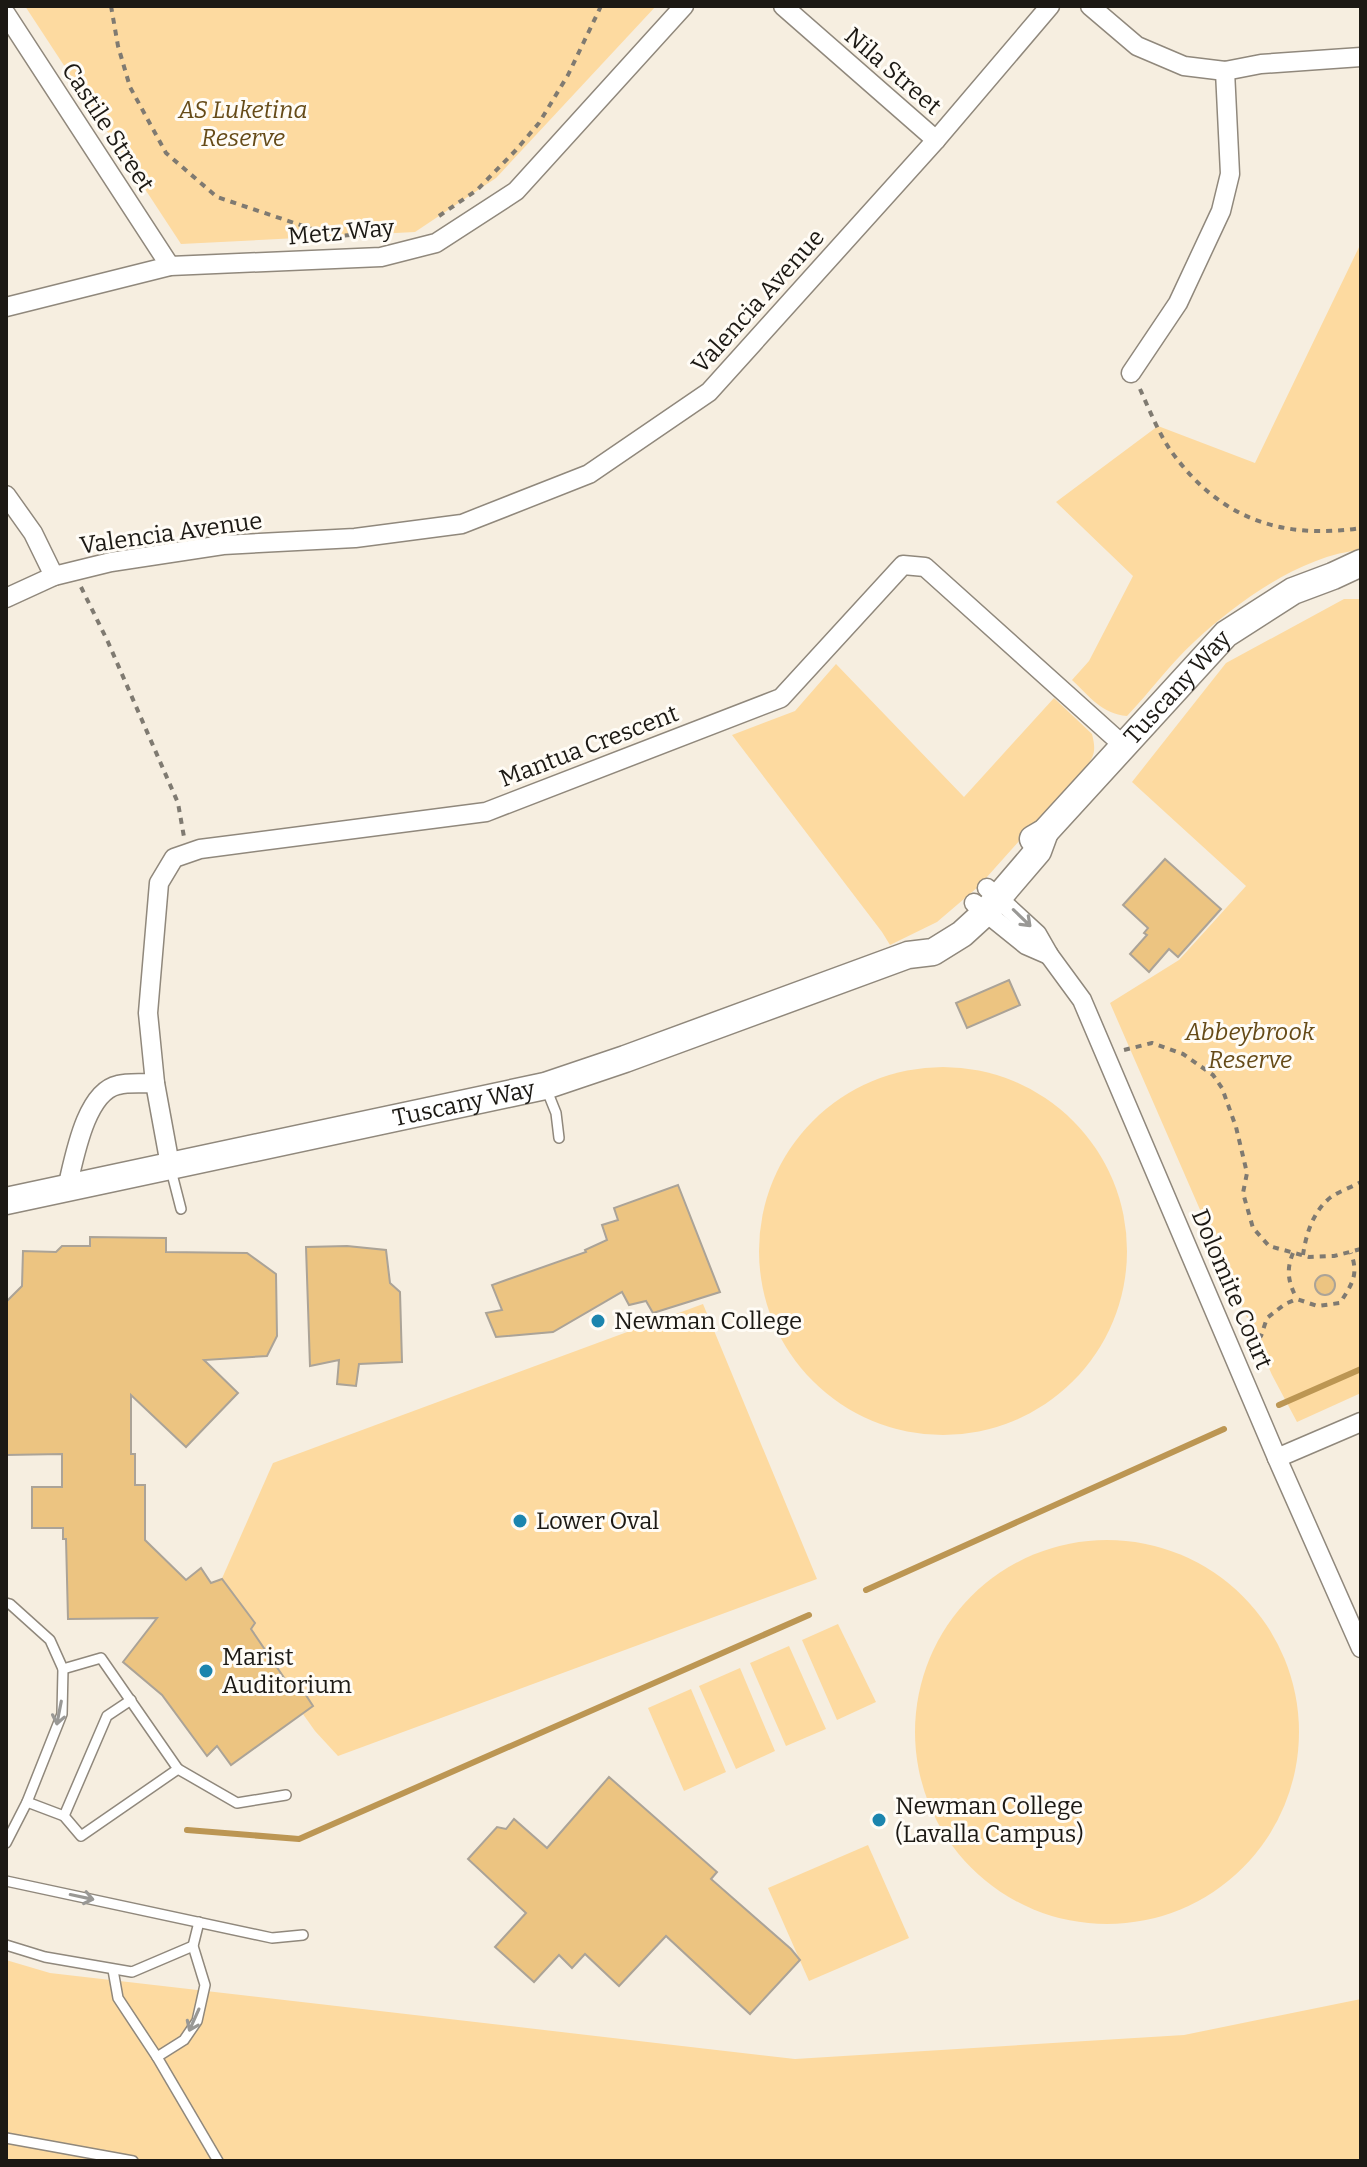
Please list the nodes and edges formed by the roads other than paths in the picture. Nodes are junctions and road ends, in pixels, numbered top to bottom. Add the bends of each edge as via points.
1 (684, 6) edge
2 (783, 6) edge
3 (1050, 6) edge
4 (1090, 6) edge
5 (6, 14) edge
6 (1361, 57) edge
7 (1225, 71) junction
8 (936, 140) junction
9 (170, 266) junction
10 (6, 307) edge
11 (1131, 373) road end
12 (6, 495) edge
13 (1361, 563) edge
14 (54, 576) junction
15 (1333, 576) junction
16 (1361, 579) edge
17 (6, 598) edge
18 (1124, 746) junction
19 (986, 900) junction
20 (155, 1083) junction
21 (545, 1086) junction
22 (559, 1138) dead end
23 (170, 1165) junction
24 (67, 1188) junction
25 (6, 1201) edge
26 (181, 1209) dead end
27 (1361, 1422) edge
28 (1277, 1458) junction
29 (6, 1603) edge
30 (1361, 1648) edge
31 (63, 1669) junction
32 (131, 1700) junction
33 (178, 1769) junction
34 (286, 1795) dead end
35 (27, 1802) junction
36 (64, 1816) junction
37 (6, 1843) edge
38 (6, 1881) edge
39 (199, 1922) junction
40 (303, 1935) dead end
41 (6, 1945) edge
42 (193, 1946) junction
43 (113, 1970) junction
44 (157, 2057) junction
45 (6, 2138) edge
46 (133, 2161) edge
47 (218, 2161) edge

1 - 9 street, Metz Way via 516,191 436,243 381,257
2 - 8 street, Nila Street
3 - 8 street, Valencia Avenue
4 - 7 street via 1137,46 1184,66
5 - 9 street, Castile Street
6 - 7 street
7 - 11 street via 1230,174 1221,211 1178,303
8 - 14 street, Valencia Avenue via 709,392 589,474 462,524 355,538 223,545
9 - 10 street, Metz Way
12 - 14 street
13 - 15 street, Tuscany Way
14 - 17 street, Valencia Avenue
15 - 16 street, Tuscany Way
15 - 18 street, Tuscany Way via 1293,591 1226,634
18 - 19 street, Tuscany Way via 1045,832 1038,851
18 - 20 street, Mantua Crescent via 925,567 903,565 781,698 486,812 200,849 174,858 159,883 148,1013
19 - 21 street, Tuscany Way via 962,934 933,952 908,955
19 - 28 street, Dolomite Court via 1037,934 1082,1000
20 - 23 street
20 - 24 street via 115,1085 95,1101
21 - 22 lane
21 - 23 street, Tuscany Way
23 - 24 street, Tuscany Way
23 - 26 lane
24 - 25 street, Tuscany Way
27 - 28 street
28 - 30 street, Dolomite Court
29 - 31 lane via 50,1640
31 - 32 lane via 101,1658
31 -> 35 lane via 62,1714
32 - 33 lane
32 - 36 lane via 107,1716
33 - 34 lane via 237,1803
33 - 36 lane via 81,1836
35 - 36 lane
35 - 37 lane
38 -> 39 lane
39 - 40 lane via 272,1938
39 - 42 lane
41 - 43 lane
42 - 43 lane via 132,1972
42 -> 44 lane via 205,1985 197,2021 184,2040
43 - 44 lane via 118,1998
44 - 47 lane
45 - 46 lane

